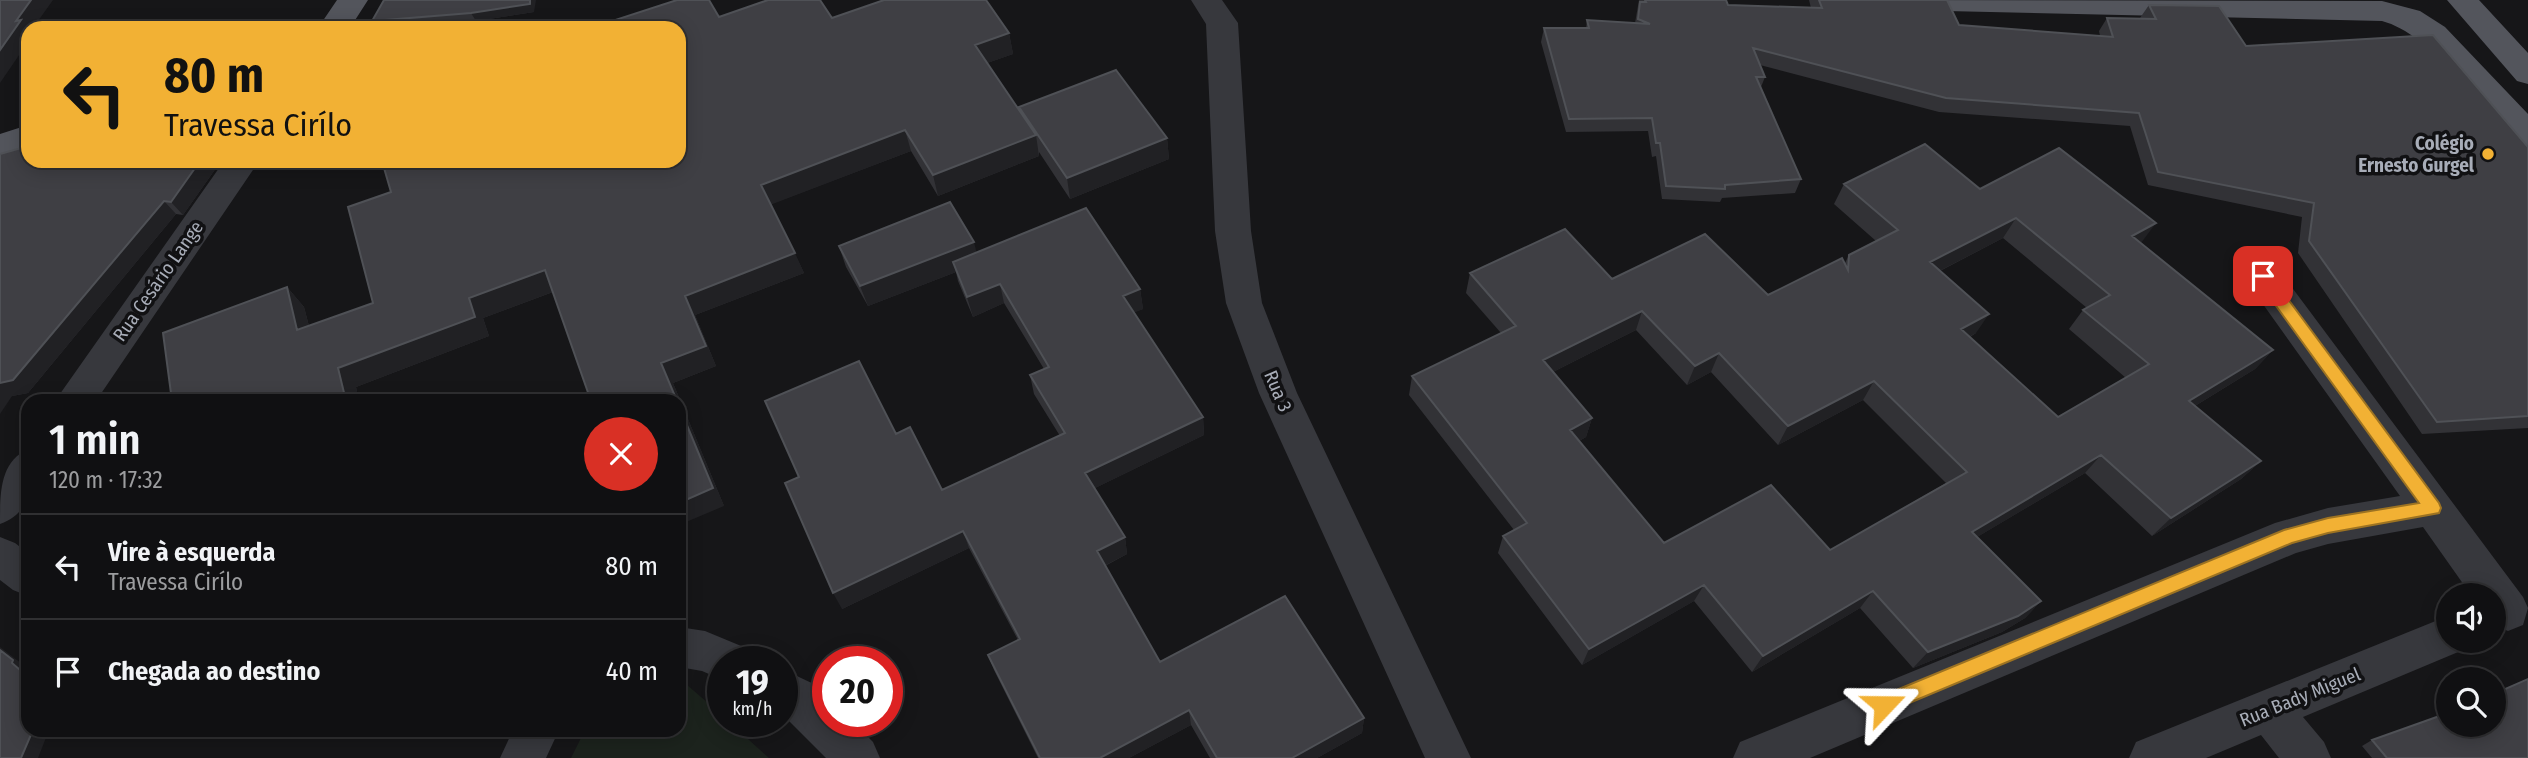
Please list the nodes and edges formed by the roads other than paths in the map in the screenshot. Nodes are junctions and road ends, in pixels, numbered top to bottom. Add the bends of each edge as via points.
1 (353, 0) edge
2 (1206, 0) edge
3 (1902, 0) edge
4 (2462, 0) edge
5 (339, 21) edge
6 (2528, 73) edge
7 (2528, 135) edge
8 (21, 139) edge
9 (0, 146) edge
10 (237, 168) edge
11 (2263, 276) dead end
12 (79, 394) edge
13 (21, 476) edge
14 (0, 506) edge
15 (2433, 508) junction
16 (0, 556) edge
17 (21, 572) edge
18 (2510, 610) edge
19 (2436, 641) edge
20 (686, 648) edge
21 (707, 652) edge
22 (798, 699) edge
23 (2269, 710) junction
24 (533, 737) edge
25 (523, 758) edge
26 (857, 758) edge
27 (1448, 758) edge
28 (1756, 758) edge
29 (2152, 758) edge
30 (2308, 758) edge

1 - 5 main road
2 - 27 street, Rua 3 via 1222,23 1233,231 1244,303 1278,393
3 - 7 main road via 2382,11 2409,18 2434,34
4 - 6 main road
8 - 9 main road
10 - 12 street, Rua Cesário Lange
11 - 15 street
13 - 14 street
15 - 18 street
15 - 28 street via 2290,536
16 - 17 street
19 - 23 street, Rua Bady Miguel
20 - 21 street
22 - 26 street
23 - 29 street, Rua Bady Miguel
23 - 30 street
24 - 25 street

